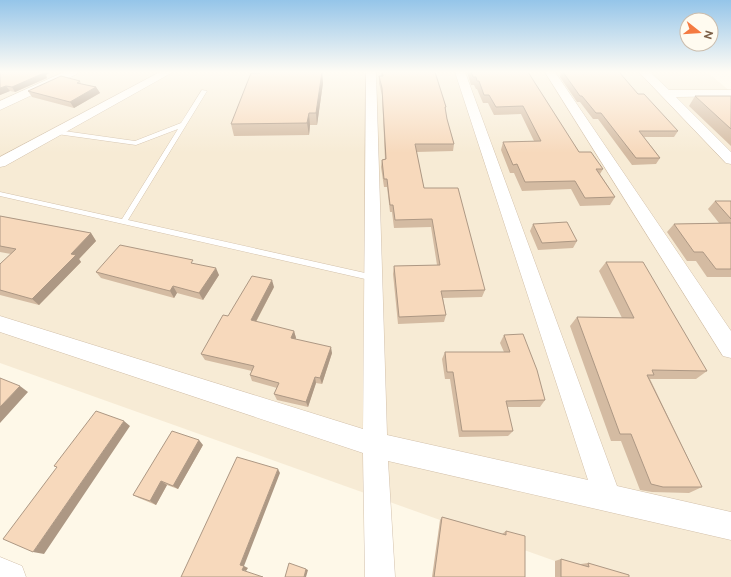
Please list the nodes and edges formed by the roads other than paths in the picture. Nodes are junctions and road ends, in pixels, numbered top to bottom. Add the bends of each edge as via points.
1 (15, 99) edge
2 (118, 99) edge
3 (199, 99) edge
4 (371, 99) edge
5 (469, 99) edge
6 (568, 99) edge
7 (671, 99) edge
8 (0, 106) edge
9 (184, 124) junction
10 (57, 132) junction
11 (731, 160) edge
12 (0, 163) edge
13 (0, 194) edge
14 (124, 221) junction
15 (374, 278) junction
16 (0, 324) edge
17 (731, 349) edge
18 (375, 444) junction
19 (607, 497) junction
20 (731, 526) edge
21 (0, 572) edge
22 (11, 577) edge
23 (380, 577) edge

1 - 8 street
2 - 10 street
3 - 9 lane
4 - 15 street
5 - 19 street
6 - 17 street
7 - 11 street
9 - 10 lane via 136,143
9 - 14 lane
10 - 12 street
13 - 14 lane
14 - 15 lane
15 - 18 street
16 - 18 street
18 - 19 street
18 - 23 street
19 - 20 street
21 - 22 street

